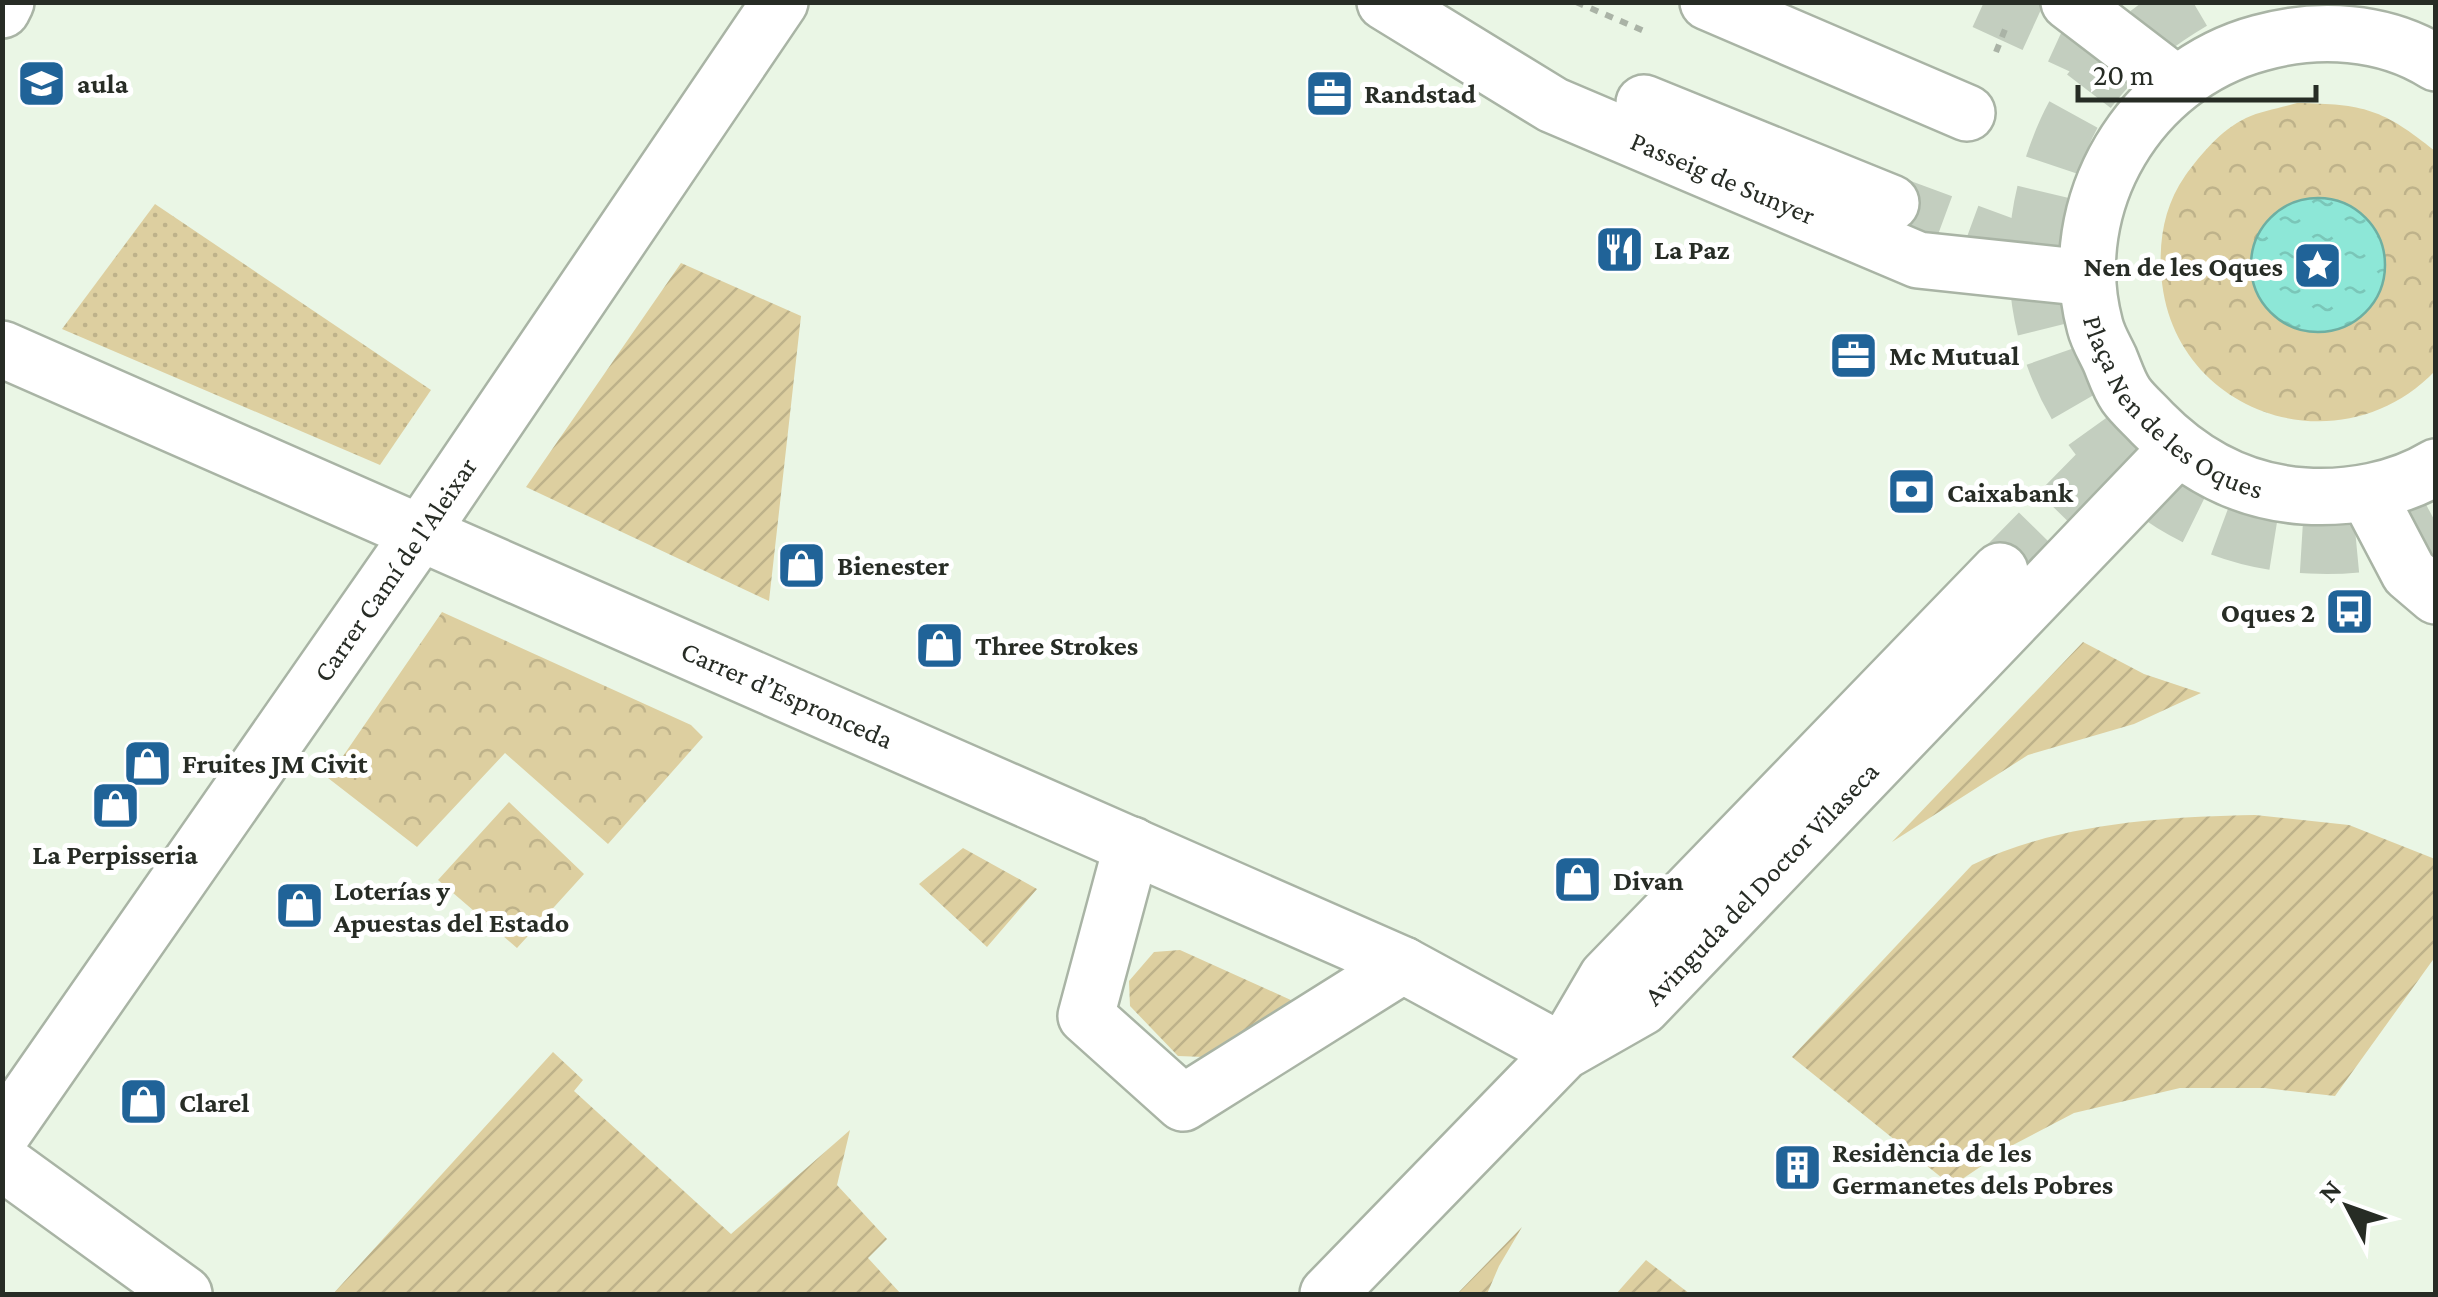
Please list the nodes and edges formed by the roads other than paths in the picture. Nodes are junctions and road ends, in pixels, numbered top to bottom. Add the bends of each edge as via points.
1 (6, 2) edge
2 (780, 2) edge
3 (1386, 2) edge
4 (1395, 2) edge
5 (1708, 2) edge
6 (2069, 2) edge
7 (2, 10) edge
8 (2436, 63) edge
9 (2175, 83) junction
10 (1967, 114) dead end
11 (1891, 203) tunnel mouth
12 (2091, 302) junction
13 (2, 349) edge
14 (2177, 449) junction
15 (2436, 466) edge
16 (2368, 493) junction
17 (421, 532) junction
18 (2000, 570) tunnel mouth
19 (2436, 596) edge
20 (1132, 845) junction
21 (1403, 965) junction
22 (1563, 1052) junction
23 (2, 1134) edge
24 (2, 1162) edge
25 (184, 1294) edge
26 (1328, 1294) edge

1 - 7 street
2 - 17 street, Carrer Camí de l'Aleixar
3 - 12 street, Passeig de Sunyer via 1552,105 1918,260
4 - 11 street
5 - 10 street
6 - 9 street
8 - 9 street, Plaça Nen de les Oques via 2364,36 2295,33 2231,50
9 - 12 street, Plaça Nen de les Oques via 2137,123 2108,170 2092,223
12 - 14 street, Plaça Nen de les Oques via 2126,396
13 - 17 street, Carrer d’Espronceda
14 - 16 street, Plaça Nen de les Oques via 2224,478 2276,494
14 - 22 street, Avinguda del Doctor Vilaseca via 1642,1006
15 - 16 street, Plaça Nen de les Oques
16 - 19 street via 2410,573
17 - 20 street, Carrer d’Espronceda
17 - 23 street, Carrer Camí de l'Aleixar
18 - 22 street via 1607,977
20 - 21 street, Carrer d’Espronceda
20 - 21 street via 1086,1016 1184,1103
21 - 22 street, Carrer d’Espronceda
22 - 26 street, Avinguda del Doctor Vilaseca
24 - 25 street

